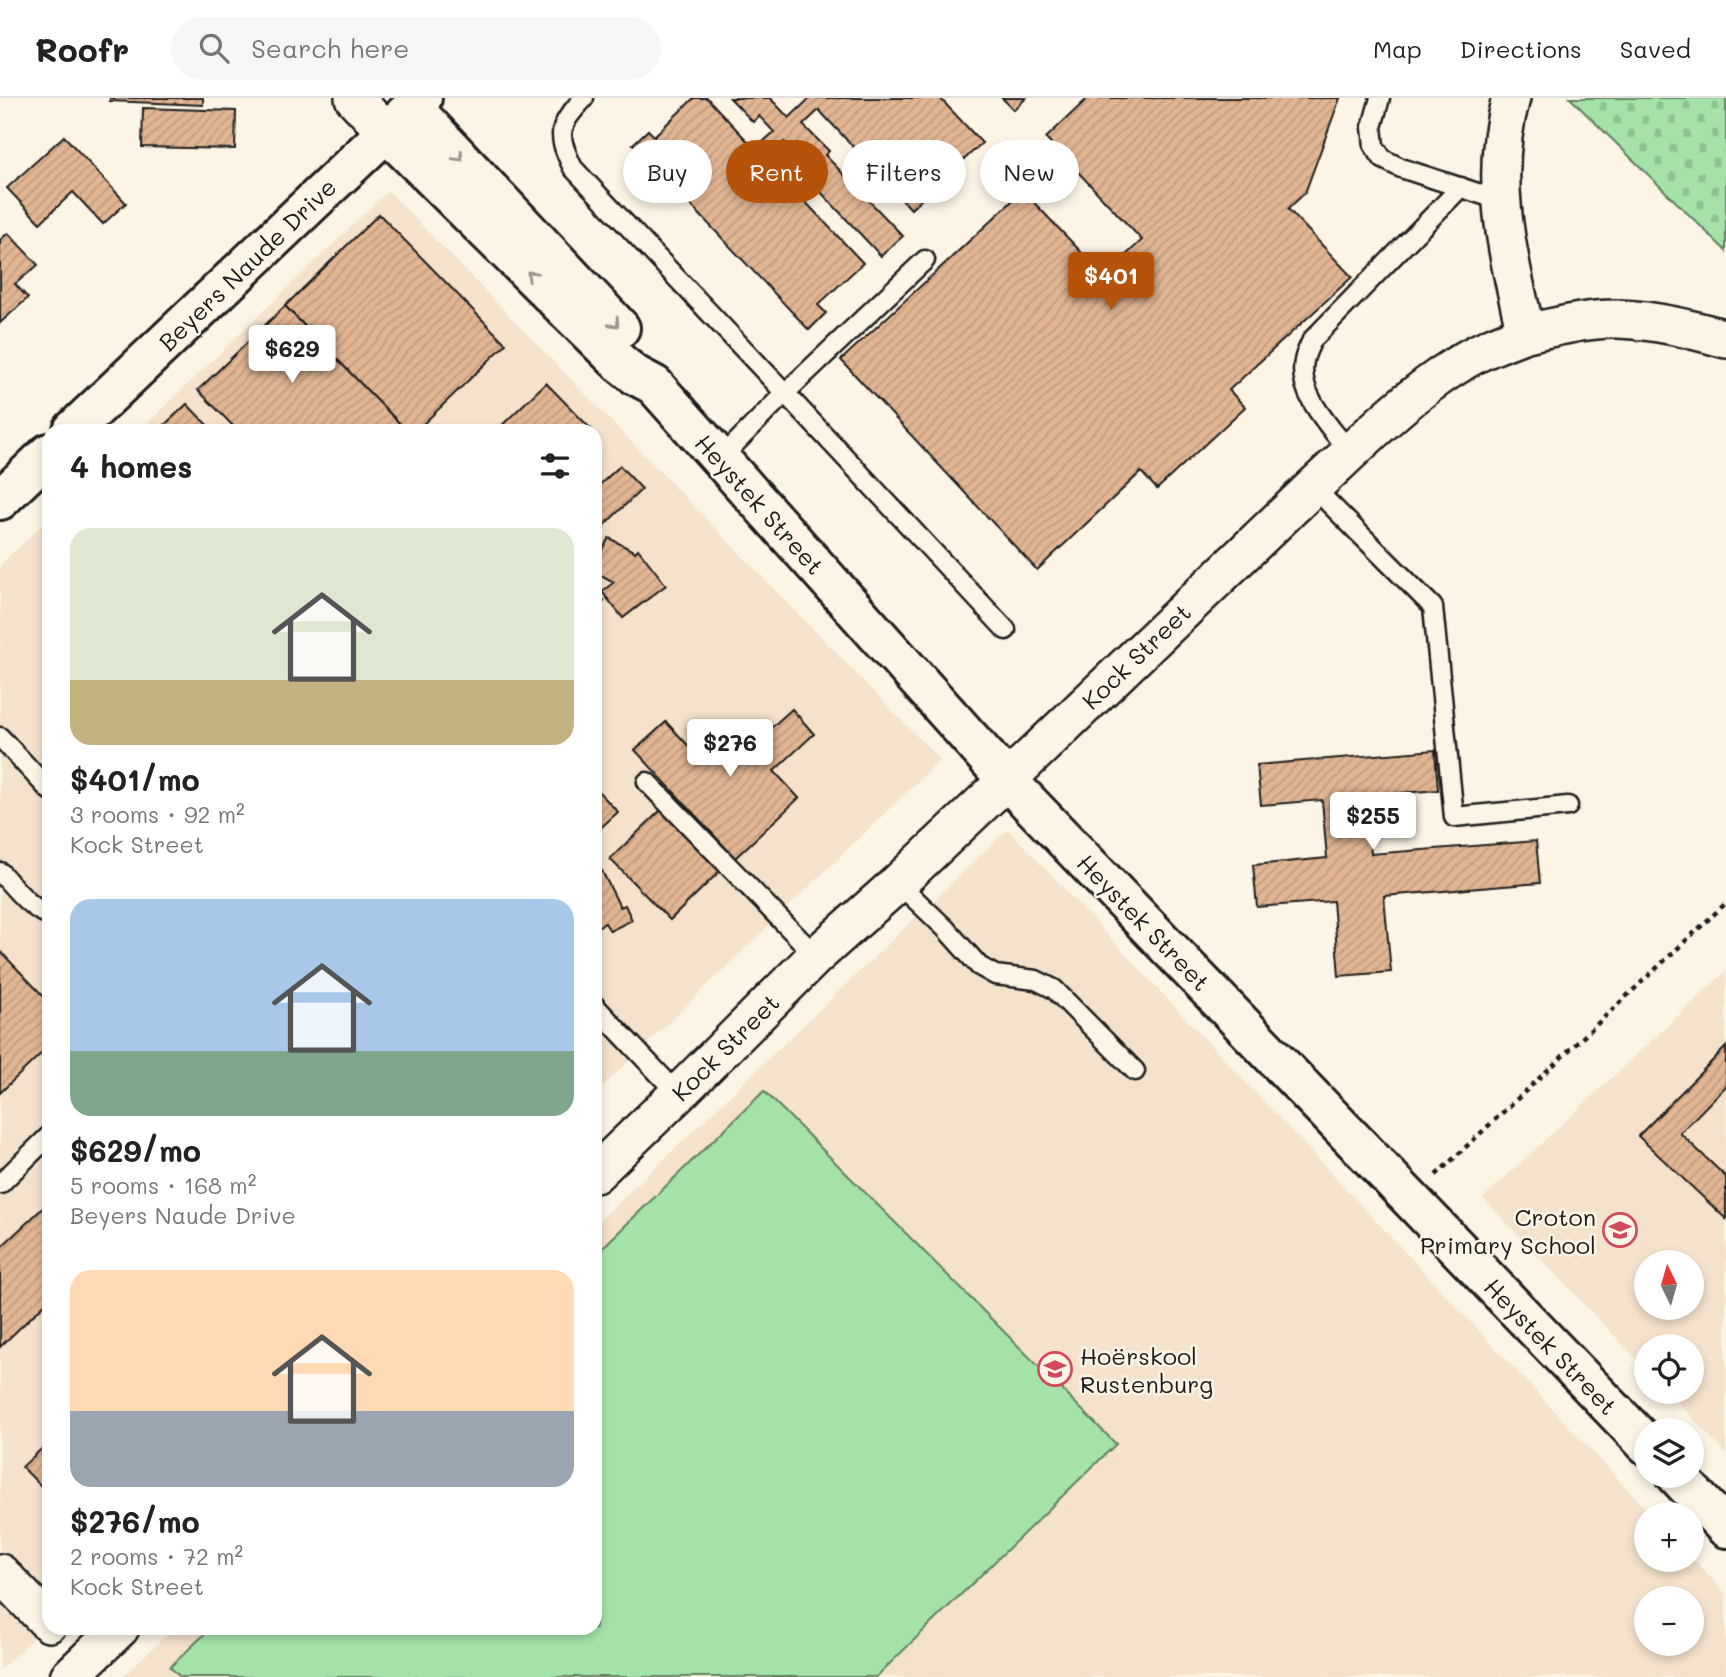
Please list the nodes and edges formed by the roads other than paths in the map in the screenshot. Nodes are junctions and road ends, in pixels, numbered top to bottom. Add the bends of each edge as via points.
1 (354, 98) edge
2 (584, 98) edge
3 (1380, 98) edge
4 (1511, 98) edge
5 (406, 109) edge
6 (1461, 187) junction
7 (1502, 201) junction
8 (925, 260) dead end
9 (1526, 333) junction
10 (1726, 339) edge
11 (785, 393) junction
12 (79, 424) edge
13 (1350, 453) junction
14 (720, 459) junction
15 (42, 460) edge
16 (1313, 487) junction
17 (0, 500) edge
18 (1006, 631) dead end
19 (0, 737) edge
20 (1007, 780) junction
21 (42, 782) edge
22 (647, 782) dead end
23 (1568, 806) dead end
24 (0, 872) edge
25 (898, 883) junction
26 (42, 912) edge
27 (816, 956) junction
28 (602, 1013) edge
29 (1135, 1071) dead end
30 (678, 1094) junction
31 (42, 1143) edge
32 (602, 1167) edge
33 (0, 1184) edge
34 (1634, 1432) edge
35 (1688, 1488) edge
36 (1726, 1528) edge
37 (0, 1573) edge
38 (42, 1616) edge
39 (59, 1635) edge
40 (114, 1635) edge
41 (83, 1669) edge

1 - 5 street, Heystek Street
2 - 11 lane via 568,115 560,133 573,168
3 - 6 lane via 1372,127 1374,146 1383,159
4 - 7 street via 1501,143
5 - 12 street, Beyers Naude Drive
5 - 14 street, Heystek Street via 637,346 654,385
6 - 7 lane
6 - 13 lane via 1312,340 1304,362 1304,384
7 - 9 street via 1506,243
8 - 11 lane
9 - 10 street, Kock Street via 1617,319 1668,324
9 - 13 street, Kock Street via 1458,363
11 - 14 lane
11 - 18 lane
13 - 16 street, Kock Street
14 - 20 street, Heystek Street
15 - 17 street
16 - 20 street, Kock Street
16 - 23 lane via 1433,607 1454,817
19 - 21 lane
20 - 25 street, Kock Street
20 - 34 street, Heystek Street
22 - 27 lane
24 - 26 lane
25 - 27 street, Kock Street
25 - 29 lane via 979,966 995,975 1036,980 1054,989
27 - 30 street, Kock Street
28 - 30 lane
30 - 32 street, Kock Street
31 - 33 lane
35 - 36 street
37 - 38 street
39 - 41 street
40 - 41 street

